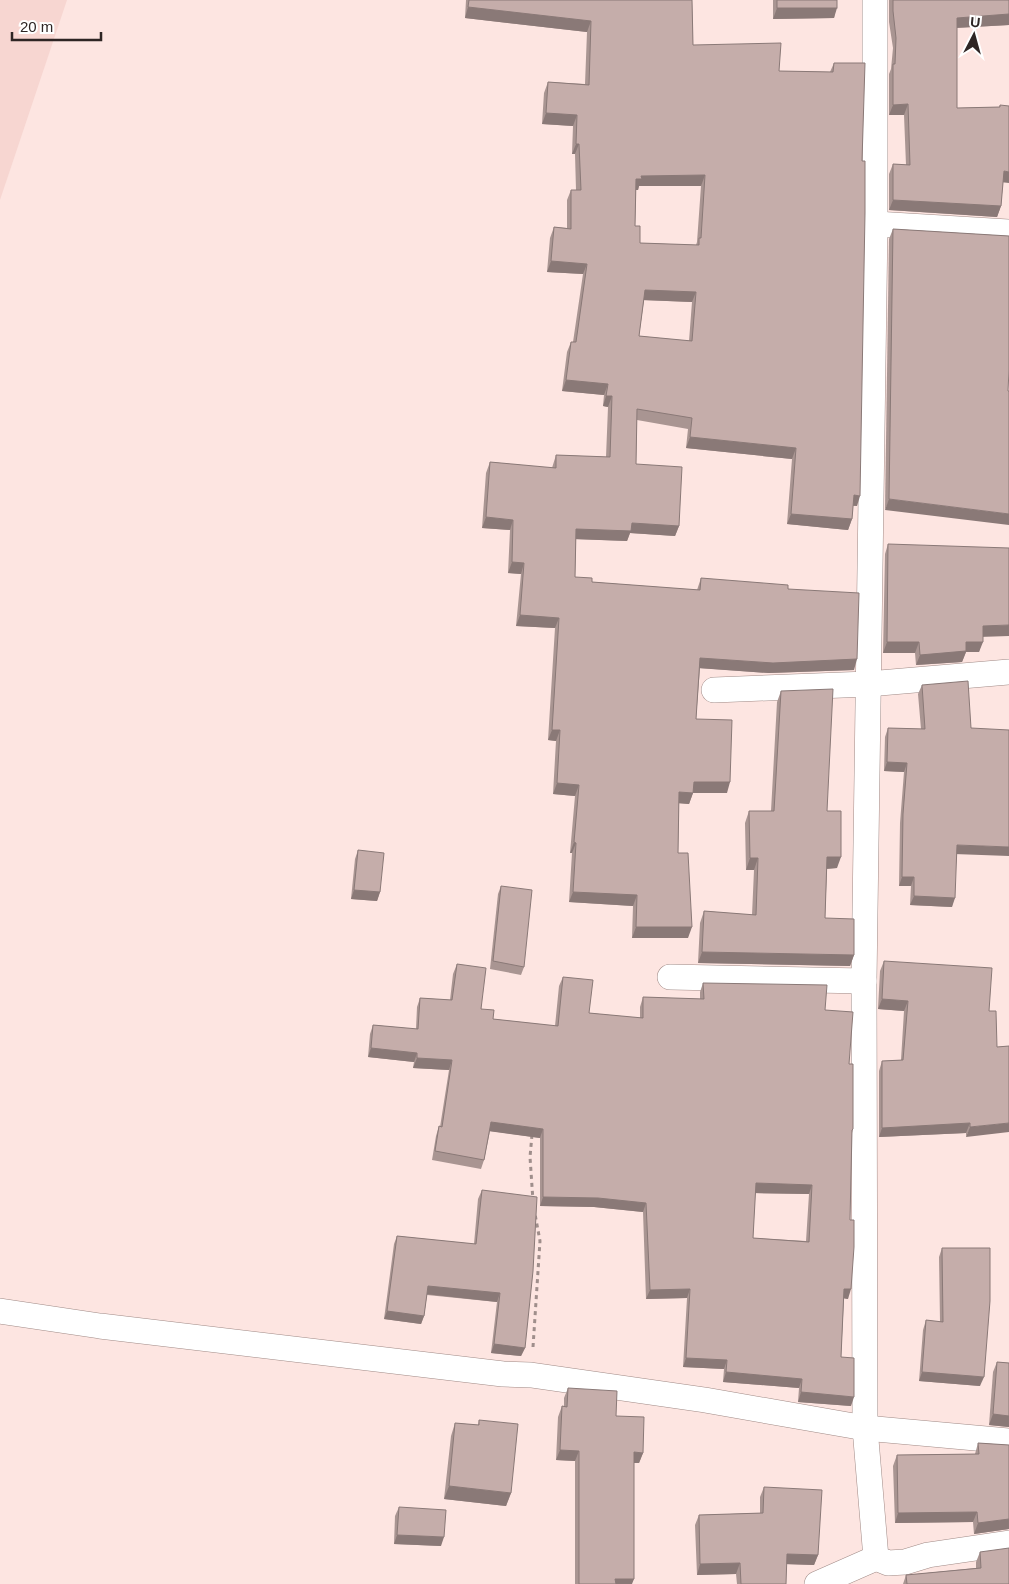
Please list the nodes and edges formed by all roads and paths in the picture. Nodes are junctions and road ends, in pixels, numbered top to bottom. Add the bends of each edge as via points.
1 (875, 0) edge
2 (875, 224) junction
3 (1009, 232) edge
4 (1009, 672) edge
5 (868, 684) junction
6 (714, 690) dead end
7 (670, 977) dead end
8 (864, 981) junction
9 (532, 1128) edge
10 (0, 1311) edge
11 (531, 1375) junction
12 (865, 1428) junction
13 (1009, 1441) edge
14 (1009, 1543) edge
15 (876, 1558) junction
16 (817, 1584) edge

1 - 2 street
2 - 3 street
2 - 5 street
4 - 5 street
5 - 6 street
5 - 8 street
7 - 8 street
8 - 12 street
9 - 11 path via 531,1174 540,1241
10 - 11 street via 100,1326
11 - 12 street via 705,1400
12 - 13 street
12 - 15 street
14 - 15 street via 928,1555 905,1562 888,1563
15 - 16 street

